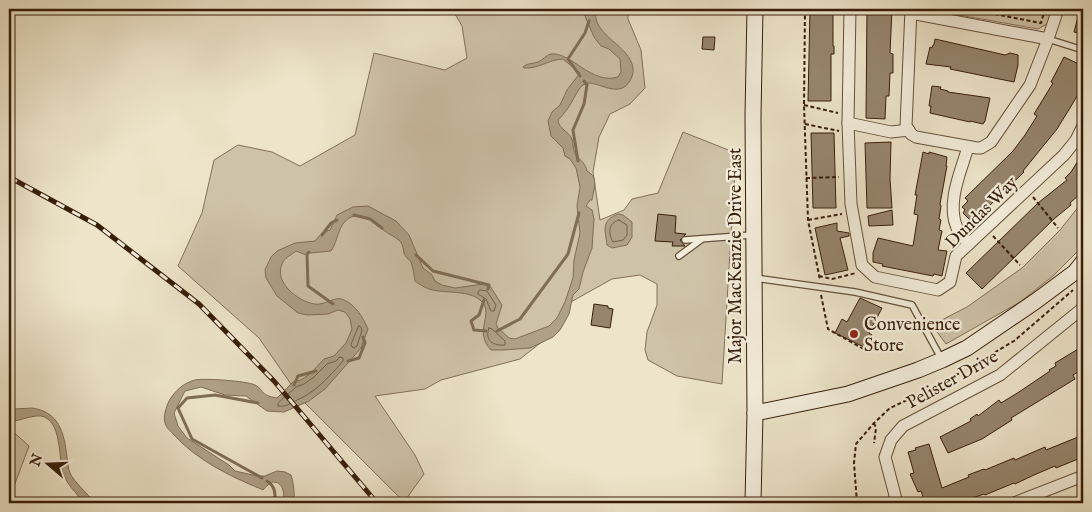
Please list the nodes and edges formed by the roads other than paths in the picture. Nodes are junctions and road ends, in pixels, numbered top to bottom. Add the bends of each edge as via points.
1 (755, 9) edge
2 (850, 9) edge
3 (1058, 9) edge
4 (911, 11) edge
5 (1048, 39) junction
6 (1083, 50) edge
7 (848, 123) junction
8 (1083, 126) edge
9 (908, 130) junction
10 (968, 147) junction
11 (754, 235) junction
12 (702, 238) junction
13 (685, 240) dead end
14 (969, 244) junction
15 (679, 256) dead end
16 (1083, 262) edge
17 (754, 278) junction
18 (1083, 308) edge
19 (942, 360) junction
20 (755, 413) junction
21 (1083, 476) edge
22 (753, 503) edge
23 (897, 503) edge
24 (1014, 503) edge

1 - 11 main road, Major MacKenzie Drive East
2 - 7 street
3 - 5 street
4 - 5 street
4 - 9 street
5 - 6 lane
5 - 10 street via 1030,85 991,142 981,148
7 - 9 street via 891,132
7 - 14 street, Dundas Way via 852,212 862,265 875,277 938,290 950,282 956,256
8 - 14 street, Dundas Way via 1064,155
9 - 10 street via 916,137
10 - 14 street via 954,202 956,226
11 - 12 lane
11 - 17 main road, Major MacKenzie Drive East
12 - 13 lane
12 - 15 lane
16 - 19 main road via 1075,272 1036,301 967,348
17 - 19 lane via 855,292 912,304
17 - 20 main road, Major MacKenzie Drive East
18 - 23 street, Pelister Drive via 1000,375 902,426 890,440 885,457
19 - 20 main road via 848,394
20 - 22 main road, Major MacKenzie Drive East
21 - 24 street

